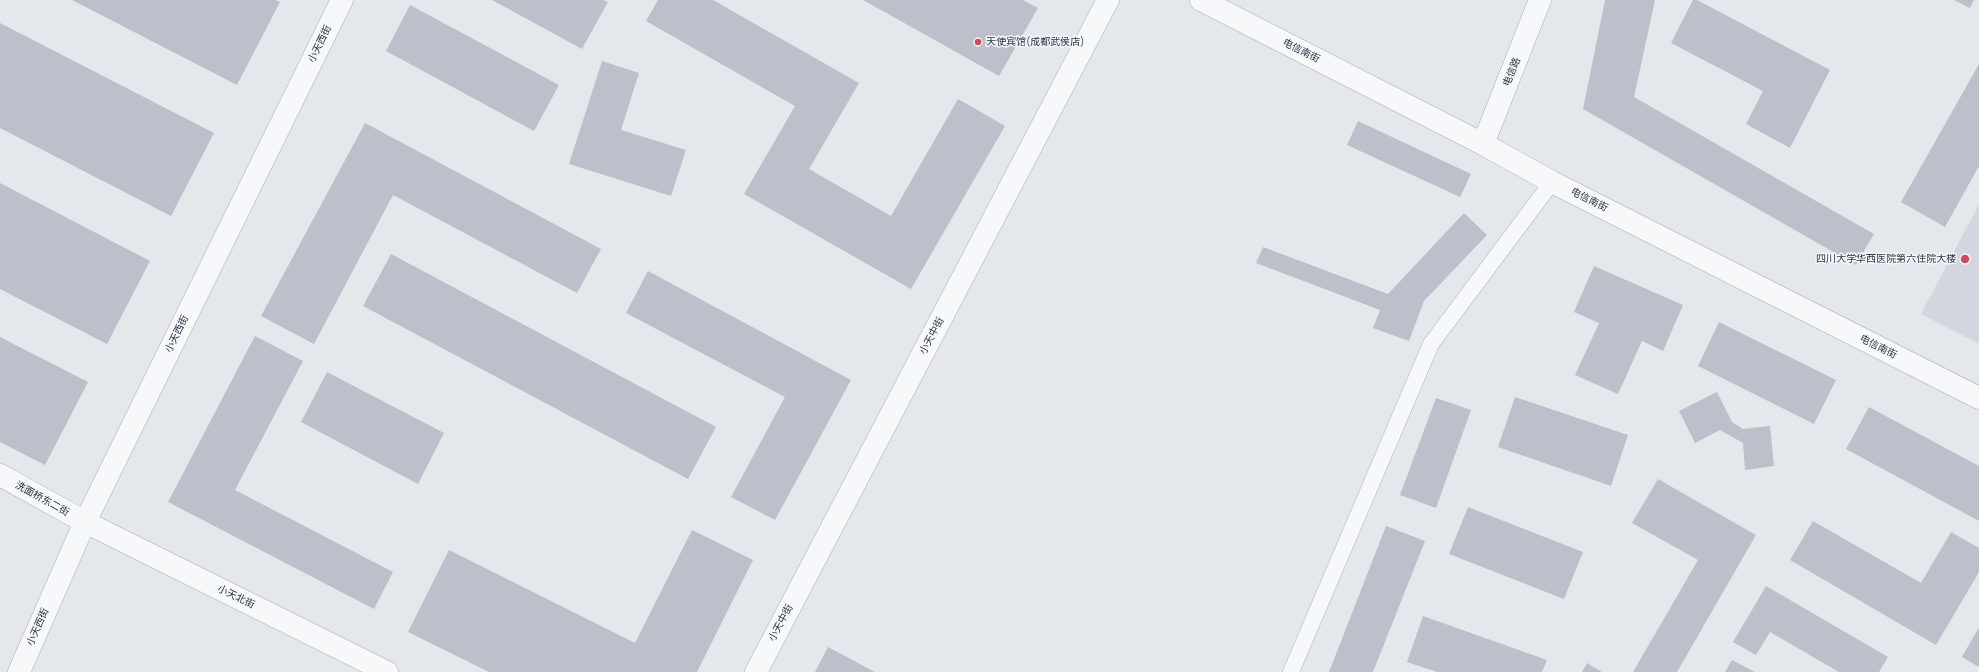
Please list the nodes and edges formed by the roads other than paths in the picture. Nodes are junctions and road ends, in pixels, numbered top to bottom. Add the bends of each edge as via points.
1 (1108, 0) edge
2 (1201, 0) edge
3 (1540, 0) edge
4 (334, 3) edge
5 (1483, 144) junction
6 (1552, 182) junction
7 (1979, 398) edge
8 (0, 475) edge
9 (85, 522) junction
10 (19, 672) edge
11 (387, 672) edge
12 (756, 672) edge
13 (1291, 672) edge

1 - 12 street, 小天中街
2 - 5 street, 电信南街
3 - 5 street, 电信路
4 - 9 street, 小天西街
5 - 6 street, 电信南街
6 - 7 street, 电信南街
6 - 13 lane via 1431,344
8 - 9 street, 洗面桥东二街
9 - 10 street, 小天西街
9 - 11 street, 小天北街

